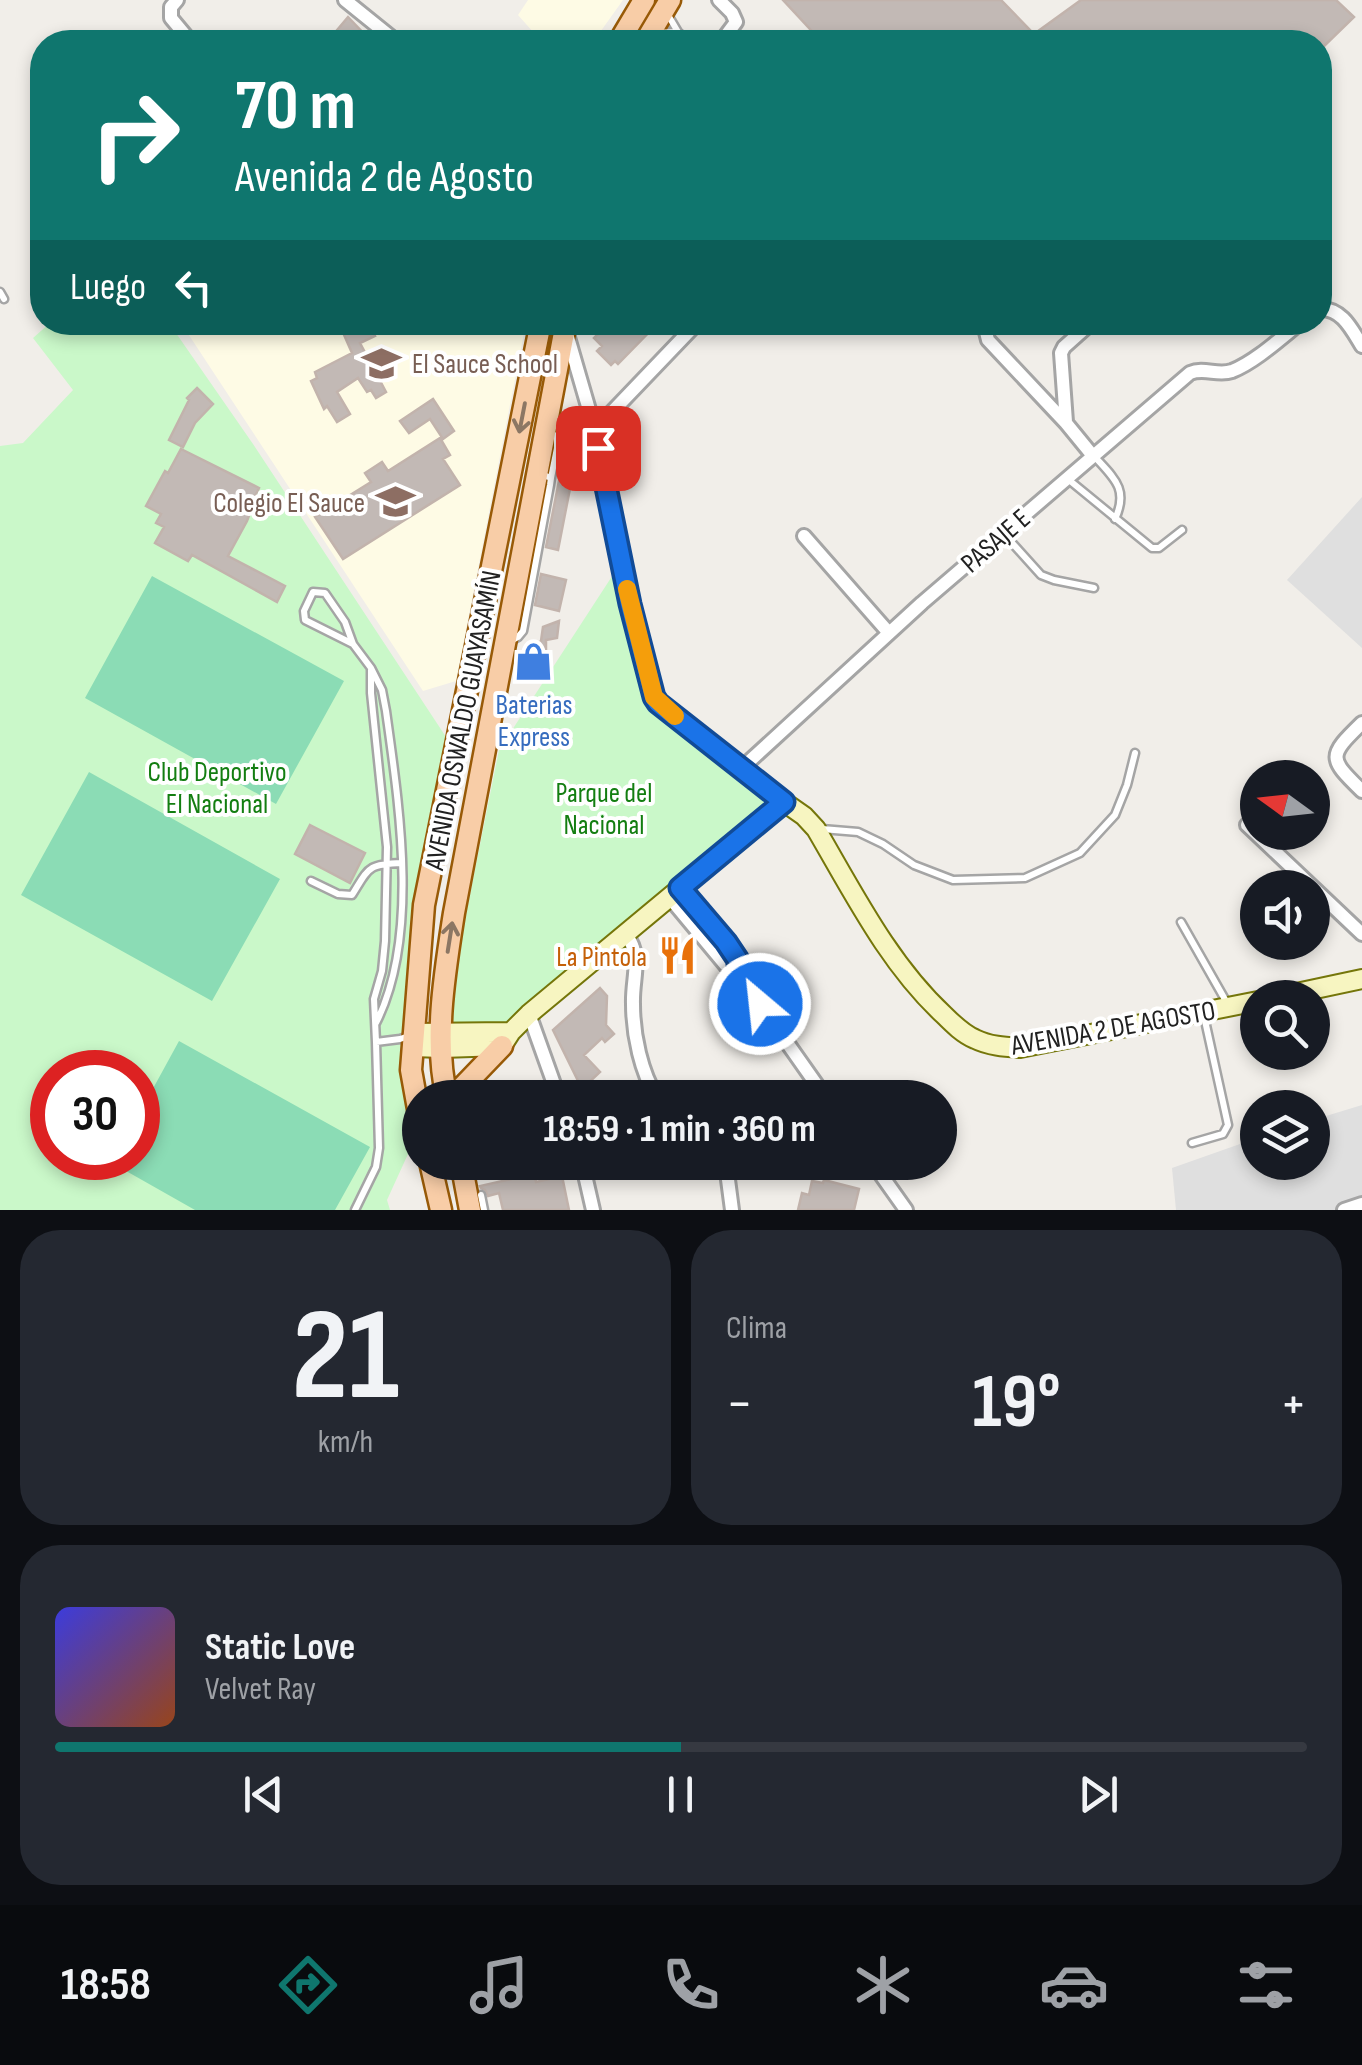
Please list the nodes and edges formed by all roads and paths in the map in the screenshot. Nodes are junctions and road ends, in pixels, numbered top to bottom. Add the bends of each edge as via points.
1 (178, 0) edge
2 (345, 0) edge
3 (644, 0) edge
4 (719, 0) edge
5 (668, 5) edge
6 (181, 30) edge
7 (381, 30) edge
8 (626, 30) edge
9 (653, 30) edge
10 (679, 30) edge
11 (730, 30) edge
12 (1332, 310) edge
13 (538, 335) edge
14 (563, 335) edge
15 (568, 335) edge
16 (686, 335) edge
17 (987, 335) edge
18 (1077, 335) edge
19 (1284, 335) edge
20 (1362, 346) edge
21 (1066, 423) junction
22 (594, 427) junction
23 (1093, 456) junction
24 (1067, 479) junction
25 (1115, 519) junction
26 (1182, 530) dead end
27 (1003, 534) junction
28 (804, 536) dead end
29 (1094, 588) dead end
30 (889, 633) junction
31 (353, 644) junction
32 (371, 668) junction
33 (1362, 723) edge
34 (1135, 753) dead end
35 (742, 768) junction
36 (1362, 791) edge
37 (784, 802) junction
38 (816, 830) junction
39 (1273, 850) edge
40 (386, 863) junction
41 (402, 863) junction
42 (311, 881) dead end
43 (674, 892) junction
44 (1181, 922) dead end
45 (626, 934) junction
46 (1362, 934) edge
47 (1362, 979) edge
48 (1330, 986) edge
49 (1240, 1004) edge
50 (1229, 1006) junction
51 (1204, 1012) junction
52 (529, 1014) junction
53 (376, 1023) junction
54 (506, 1039) junction
55 (409, 1040) junction
56 (442, 1041) junction
57 (376, 1042) junction
58 (414, 1080) edge
59 (447, 1080) edge
60 (467, 1080) edge
61 (553, 1080) edge
62 (648, 1080) edge
63 (813, 1080) edge
64 (1192, 1143) dead end
65 (434, 1180) edge
66 (586, 1180) edge
67 (727, 1180) edge
68 (885, 1180) edge
69 (476, 1203) edge
70 (1362, 1204) edge
71 (354, 1210) edge
72 (441, 1210) edge
73 (484, 1210) edge
74 (593, 1210) edge
75 (732, 1210) edge
76 (906, 1210) edge
77 (1344, 1210) edge

1 - 6 street via 171,18
2 - 7 street
3 - 8 main road
4 - 11 street via 736,22
5 - 9 main road
5 - 10 lane
12 - 20 street
13 -> 55 main road, AVENIDA OSWALDO GUAYASAMÍN via 424,905
56 -> 14 main road, AVENIDA OSWALDO GUAYASAMÍN via 454,913 544,476
15 - 22 street
16 - 22 street
17 - 21 street
18 - 21 street via 1062,354
19 - 23 street, PASAJE E via 1226,372 1190,372
21 - 23 street
22 - 35 street via 654,697
23 - 24 street, PASAJE E
23 - 25 lane via 1119,485
24 - 25 lane
24 - 27 street, PASAJE E
25 - 26 lane via 1152,548
27 - 29 lane via 1041,576
27 - 30 street, PASAJE E
28 - 30 street
30 - 35 street, PASAJE E
31 - 31 lane via 305,620 314,592 325,594
31 - 32 lane
32 - 40 lane
32 - 41 lane via 386,711
33 - 36 street via 1336,752 1339,768
34 - 38 lane via 1114,815 1080,852 1025,878 953,880 858,832
35 - 37 street
37 - 38 main road, AVENIDA 2 DE AGOSTO
37 - 43 main road
38 - 51 main road, AVENIDA 2 DE AGOSTO via 906,973 974,1039 1020,1048
39 - 46 street
40 - 41 lane
40 - 42 lane via 364,873 352,895
40 - 53 lane
41 - 53 lane via 399,936
43 - 45 main road
43 - 63 street
44 - 50 lane
45 - 52 main road
45 - 62 street via 636,950 632,1005
47 - 48 main road
49 - 50 main road, AVENIDA 2 DE AGOSTO
50 - 51 main road, AVENIDA 2 DE AGOSTO
51 - 64 lane via 1228,1125 1223,1134
52 - 54 main road
52 - 61 street
53 - 57 lane
54 - 56 main road
54 - 60 main road
55 - 56 main road
55 - 57 lane
55 - 58 main road, AVENIDA OSWALDO GUAYASAMÍN
56 - 59 main road, AVENIDA OSWALDO GUAYASAMÍN
57 - 71 lane via 379,1148
65 - 72 main road
66 - 74 street
67 - 75 street
68 - 76 street
69 - 73 lane
70 - 77 street

